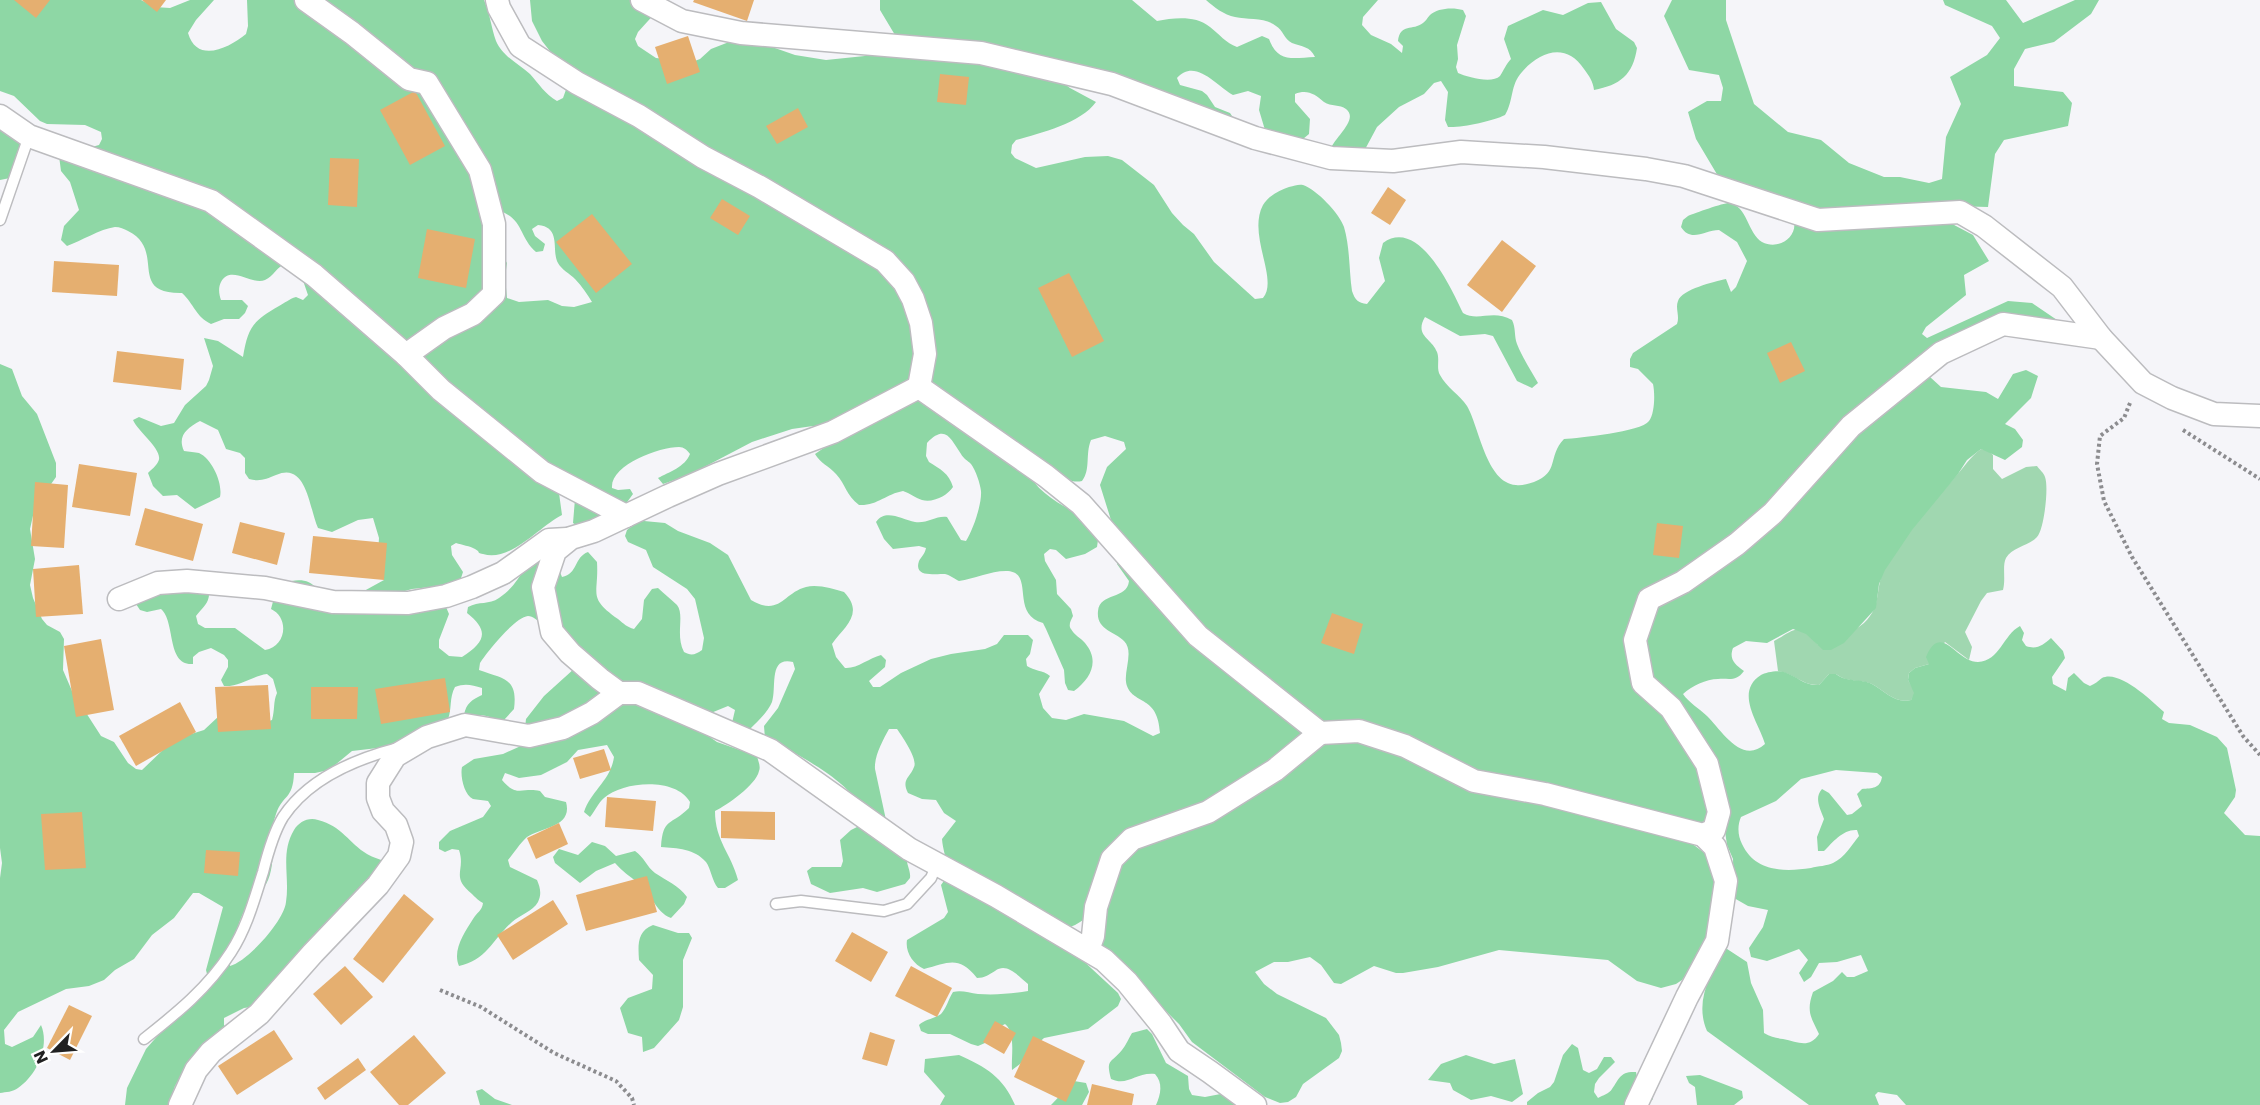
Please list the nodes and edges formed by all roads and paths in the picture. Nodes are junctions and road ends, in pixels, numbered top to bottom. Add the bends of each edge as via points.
1 (306, 0) edge
2 (497, 0) edge
3 (642, 0) edge
4 (0, 116) edge
5 (29, 136) junction
6 (0, 220) edge
7 (2101, 338) junction
8 (406, 355) junction
9 (2139, 379) junction
10 (919, 387) junction
11 (2260, 416) edge
12 (2177, 426) dead end
13 (2260, 479) edge
14 (626, 516) junction
15 (571, 538) junction
16 (119, 599) dead end
17 (619, 693) junction
18 (1320, 734) junction
19 (410, 745) junction
20 (2260, 755) edge
21 (1703, 835) junction
22 (937, 864) junction
23 (776, 904) dead end
24 (1088, 950) junction
25 (440, 990) dead end
26 (144, 1039) dead end
27 (180, 1105) edge
28 (634, 1105) edge
29 (1255, 1105) edge
30 (1636, 1105) edge

1 - 8 street via 409,79 427,83 480,170 494,224 494,294 472,315 444,328
2 - 10 street via 520,46 885,261 904,282 921,323 925,354
3 - 7 street via 682,21 741,33 981,53 1112,84 1255,138 1331,158 1393,161 1461,152 1646,169 1684,176 1818,220 1960,212 2062,287
4 - 5 street
5 - 6 lane
5 - 8 street via 211,201 314,275
7 - 9 street
7 - 21 street via 2003,324 1941,353 1851,426 1773,513 1737,544 1683,582 1649,599 1635,640 1643,684 1671,708 1707,764 1719,812 1714,830
8 - 14 street via 441,390 542,472
9 - 11 street via 2172,398 2214,414
9 - 20 path via 2124,418 2100,436 2097,464 2104,501 2132,557 2181,638 2243,736
10 - 14 street via 832,432 718,474
10 - 18 street via 1081,504 1198,636
12 - 13 path
14 - 15 street
15 - 16 street via 549,540 503,573 472,587 408,603 333,602 265,588 186,581 158,583
15 - 17 street via 555,551 543,587 552,632 570,653
17 - 19 street via 563,728 529,736 465,725
17 - 22 street via 638,693 770,750 909,849
18 - 21 street via 1359,731 1406,746 1474,781 1545,794
18 - 24 street via 1275,770 1208,812 1132,839 1112,859
19 - 26 lane via 349,764 301,796 282,818 249,916 231,951 185,1006
19 - 27 street via 395,756 378,783 380,804 396,825 402,842 399,856 378,885 259,1014 196,1070
21 - 30 street via 1715,847 1726,881 1717,941
22 - 23 lane via 931,878 907,904 884,910 801,901
22 - 24 street
24 - 29 street via 1127,982 1179,1051
25 - 28 path via 481,1007 554,1053 616,1081

